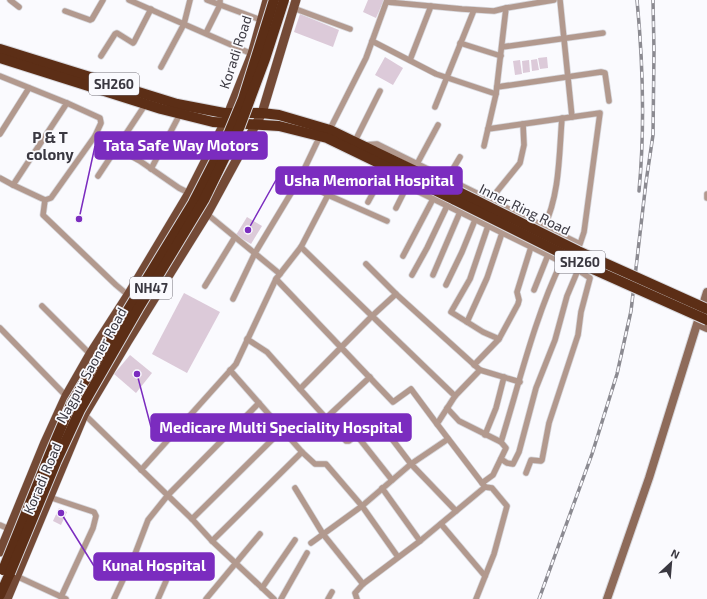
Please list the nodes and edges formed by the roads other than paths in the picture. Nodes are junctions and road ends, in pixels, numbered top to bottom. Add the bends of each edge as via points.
1 (10, 0) edge
2 (103, 0) edge
3 (129, 0) edge
4 (190, 0) edge
5 (207, 0) edge
6 (267, 0) edge
7 (274, 0) edge
8 (284, 0) edge
9 (554, 0) edge
10 (560, 0) edge
11 (387, 1) edge
12 (220, 3) edge
13 (295, 4) edge
14 (431, 6) junction
15 (19, 7) dead end
16 (506, 8) junction
17 (151, 9) junction
18 (474, 10) junction
19 (65, 11) dead end
20 (261, 20) junction
21 (184, 24) junction
22 (350, 29) dead end
23 (206, 33) junction
24 (602, 33) dead end
25 (565, 39) junction
26 (372, 41) junction
27 (460, 43) junction
28 (502, 47) junction
29 (0, 49) edge
30 (252, 54) junction
31 (101, 56) dead end
32 (501, 56) junction
33 (0, 58) edge
34 (410, 60) junction
35 (161, 67) dead end
36 (0, 76) edge
37 (568, 76) junction
38 (446, 78) junction
39 (497, 87) junction
40 (29, 88) junction
41 (380, 90) dead end
42 (237, 94) junction
43 (496, 94) junction
44 (266, 100) junction
45 (609, 101) dead end
46 (67, 103) junction
47 (145, 105) junction
48 (435, 107) dead end
49 (262, 113) junction
50 (180, 114) junction
51 (572, 117) junction
52 (227, 118) junction
53 (562, 118) junction
54 (257, 124) junction
55 (523, 124) junction
56 (438, 125) dead end
57 (488, 129) junction
58 (0, 134) edge
59 (326, 135) junction
60 (95, 136) junction
61 (358, 143) junction
62 (484, 146) dead end
63 (116, 148) junction
64 (460, 157) dead end
65 (375, 161) junction
66 (417, 164) junction
67 (151, 169) junction
68 (384, 173) junction
69 (98, 176) dead end
70 (0, 178) edge
71 (447, 179) junction
72 (299, 180) junction
73 (13, 185) junction
74 (407, 186) junction
75 (189, 193) junction
76 (707, 194) edge
77 (328, 195) junction
78 (707, 198) edge
79 (433, 199) junction
80 (454, 199) junction
81 (45, 200) junction
82 (490, 200) junction
83 (368, 202) dead end
84 (396, 208) dead end
85 (179, 210) junction
86 (460, 212) junction
87 (205, 217) junction
88 (475, 220) junction
89 (386, 221) dead end
90 (488, 226) junction
91 (544, 227) junction
92 (502, 233) junction
93 (235, 237) junction
94 (531, 246) junction
95 (301, 247) junction
96 (255, 253) junction
97 (548, 255) junction
98 (403, 256) dead end
99 (562, 261) junction
100 (366, 264) dead end
101 (578, 270) junction
102 (280, 274) junction
103 (412, 275) dead end
104 (433, 275) dead end
105 (276, 279) junction
106 (205, 286) dead end
107 (446, 286) dead end
108 (534, 290) dead end
109 (396, 294) junction
110 (128, 295) junction
111 (706, 296) edge
112 (233, 299) dead end
113 (42, 306) dead end
114 (707, 309) edge
115 (372, 316) junction
116 (466, 322) junction
117 (702, 322) edge
118 (0, 328) edge
119 (707, 328) edge
120 (247, 338) junction
121 (499, 339) junction
122 (341, 347) junction
123 (90, 354) junction
124 (474, 364) junction
125 (230, 370) junction
126 (480, 370) junction
127 (370, 377) junction
128 (504, 377) junction
129 (520, 382) junction
130 (300, 389) junction
131 (66, 396) junction
132 (455, 396) junction
133 (259, 403) junction
134 (447, 408) junction
135 (84, 415) junction
136 (326, 418) junction
137 (379, 422) dead end
138 (436, 424) junction
139 (282, 430) junction
140 (486, 435) junction
141 (448, 439) junction
142 (500, 442) junction
143 (302, 452) junction
144 (501, 459) junction
145 (410, 464) junction
146 (141, 470) junction
147 (526, 473) dead end
148 (392, 480) junction
149 (483, 485) junction
150 (295, 488) dead end
151 (382, 488) junction
152 (168, 495) junction
153 (49, 497) junction
154 (362, 506) junction
155 (456, 511) junction
156 (192, 519) junction
157 (441, 524) junction
158 (0, 525) edge
159 (9, 529) junction
160 (260, 534) dead end
161 (323, 534) junction
162 (295, 540) dead end
163 (212, 541) junction
164 (420, 541) junction
165 (311, 543) dead end
166 (0, 552) edge
167 (307, 553) dead end
168 (398, 557) junction
169 (236, 562) junction
170 (6, 573) edge
171 (485, 576) junction
172 (166, 581) dead end
173 (363, 584) junction
174 (262, 588) junction
175 (332, 592) dead end
176 (0, 595) edge
177 (64, 598) edge
178 (6, 599) edge
179 (114, 599) edge
180 (158, 599) edge
181 (206, 599) edge
182 (274, 599) edge
183 (281, 599) edge
184 (328, 599) edge
185 (357, 599) edge
186 (476, 599) edge
187 (607, 599) edge

1 - 15 street
2 - 19 street via 90,20
3 - 17 street
4 - 21 street
5 - 12 street
6 - 20 main road, Koradi Road
7 - 170 highway, Nagpur Saoner Road / NH47, bridge via 243,98 228,135 193,203 72,402 49,456
8 - 170 highway, Nagpur Saoner Road / NH47, bridge via 240,126 204,200 80,410
9 - 16 street
10 - 25 street
11 - 14 street
11 - 26 street
12 - 20 street
12 - 23 street
13 - 22 street
13 - 44 main road
14 - 18 street
14 - 34 street
16 - 18 street
16 - 28 street
17 - 21 street
17 - 31 street via 133,43 117,33
18 - 27 street
20 - 30 main road, Koradi Road
21 - 23 street
21 - 35 street
23 - 30 street
24 - 25 street
25 - 28 street
25 - 37 street
26 - 34 street
26 - 59 street via 366,58
27 - 32 street
27 - 38 street
28 - 32 street
29 - 52 highway, SH260
30 - 42 main road, Koradi Road
32 - 39 street
33 - 47 highway, SH260
34 - 38 street
36 - 40 street
37 - 39 street
37 - 45 street via 601,72 605,74
37 - 51 street
38 - 43 street
38 - 48 street
39 - 43 street
40 - 46 street
40 - 58 street
41 - 61 street
42 - 44 main road
42 - 52 main road, Koradi Road
43 - 57 street
44 - 49 main road
46 - 60 street via 100,118 101,123
46 - 73 street
47 - 50 highway, SH260
47 - 63 street
49 - 52 highway, SH260
49 - 54 main road, NH47
49 - 59 highway, Inner Ring Road / SH260 via 279,115
50 - 52 highway, SH260 via 213,122
50 - 67 street
51 - 53 street
51 - 91 street via 600,113 584,232 580,244
52 - 54 highway, SH260
52 - 75 main road, Koradi Road
53 - 55 street
53 - 91 street via 557,183 550,216
54 - 59 highway, Inner Ring Road / SH260
54 - 87 main road, Koradi Road / NH47
55 - 57 street
55 - 82 street via 524,145 520,163
56 - 66 street
57 - 62 street
59 - 61 highway, Inner Ring Road / SH260
59 - 65 highway, Inner Ring Road / SH260
59 - 72 street
60 - 63 street
60 - 81 street via 51,198
61 - 66 street via 377,144
61 - 80 highway, Inner Ring Road / SH260
63 - 67 street
63 - 69 street
64 - 71 street
65 - 68 street via 379,170
65 - 80 highway, Inner Ring Road / SH260
66 - 71 street
67 - 75 street
68 - 74 street
68 - 83 street
70 - 73 street
71 - 82 street
72 - 77 street
72 - 96 street
73 - 81 street
74 - 79 street
74 - 84 street
75 - 85 main road, Koradi Road
76 - 78 street
77 - 89 street
77 - 95 street
79 - 80 street
79 - 98 street
80 - 86 street
80 - 103 street
80 - 114 highway, Inner Ring Road / SH260, bridge
80 - 117 highway, Inner Ring Road / SH260, bridge
81 - 110 street via 43,215
82 - 91 street
85 - 87 main road
85 - 110 main road, Koradi Road
86 - 88 street
86 - 104 street
87 - 93 street
87 - 135 main road, Koradi Road / NH47
88 - 90 street
88 - 107 street
90 - 92 street
90 - 116 street via 470,279 451,312
92 - 94 street
92 - 116 street via 487,278
93 - 96 street
93 - 106 street
94 - 97 street
94 - 121 street via 517,292 518,304
95 - 102 street
95 - 115 street
96 - 102 street
96 - 112 street
97 - 99 street
97 - 108 street
99 - 101 street
99 - 129 street via 534,334
100 - 109 street
101 - 144 street via 536,388 520,452 513,464
101 - 147 street via 590,278 578,335 550,424 542,460 531,460
102 - 105 street
105 - 120 street
105 - 122 street
109 - 115 street
109 - 124 street
110 - 123 main road, Koradi Road
111 - 117 street
113 - 123 street
115 - 122 street
115 - 132 street
116 - 121 street
117 - 119 street
117 - 187 street
118 - 131 street
120 - 125 street via 236,364
120 - 130 street via 267,352
121 - 124 street
122 - 127 street
122 - 130 street
123 - 131 main road, Koradi Road
124 - 126 street
125 - 133 street
125 - 146 street
126 - 128 street
126 - 132 street
127 - 136 street
127 - 138 street via 393,402 411,390
128 - 129 street
128 - 140 street
129 - 142 street
130 - 136 street
131 - 135 street
131 - 159 main road, Koradi Road
132 - 134 street
133 - 139 street
133 - 152 street
134 - 138 street
134 - 140 street via 459,421
135 - 146 street
135 - 153 main road, Koradi Road / NH47
136 - 148 street via 346,440 358,437
137 - 145 street
138 - 141 street
139 - 143 street
139 - 156 street
140 - 142 street
141 - 145 street
141 - 149 street
142 - 144 street via 506,448
143 - 154 street via 315,464 326,464
143 - 163 street
144 - 149 street via 493,475
145 - 148 street
145 - 155 street
146 - 152 street
148 - 151 street
149 - 155 street
149 - 171 street via 492,488 507,506
150 - 161 street
151 - 154 street
151 - 164 street
152 - 156 street
152 - 179 street via 148,520
153 - 170 main road, Koradi Road / NH47
153 - 177 street via 94,512 96,516
154 - 161 street
154 - 168 street
155 - 157 street
156 - 163 street
157 - 164 street
157 - 171 street
158 - 159 street
159 - 166 main road, Koradi Road
160 - 169 street
161 - 165 street
161 - 173 street
162 - 174 street
163 - 169 street
164 - 168 street
167 - 183 street
168 - 173 street
169 - 174 street
169 - 181 street
170 - 176 highway, Nagpur Saoner Road / NH47
170 - 177 street
170 - 178 main road, Koradi Road / NH47
171 - 186 street
172 - 180 street
173 - 185 street via 355,593
174 - 182 street
175 - 184 street

